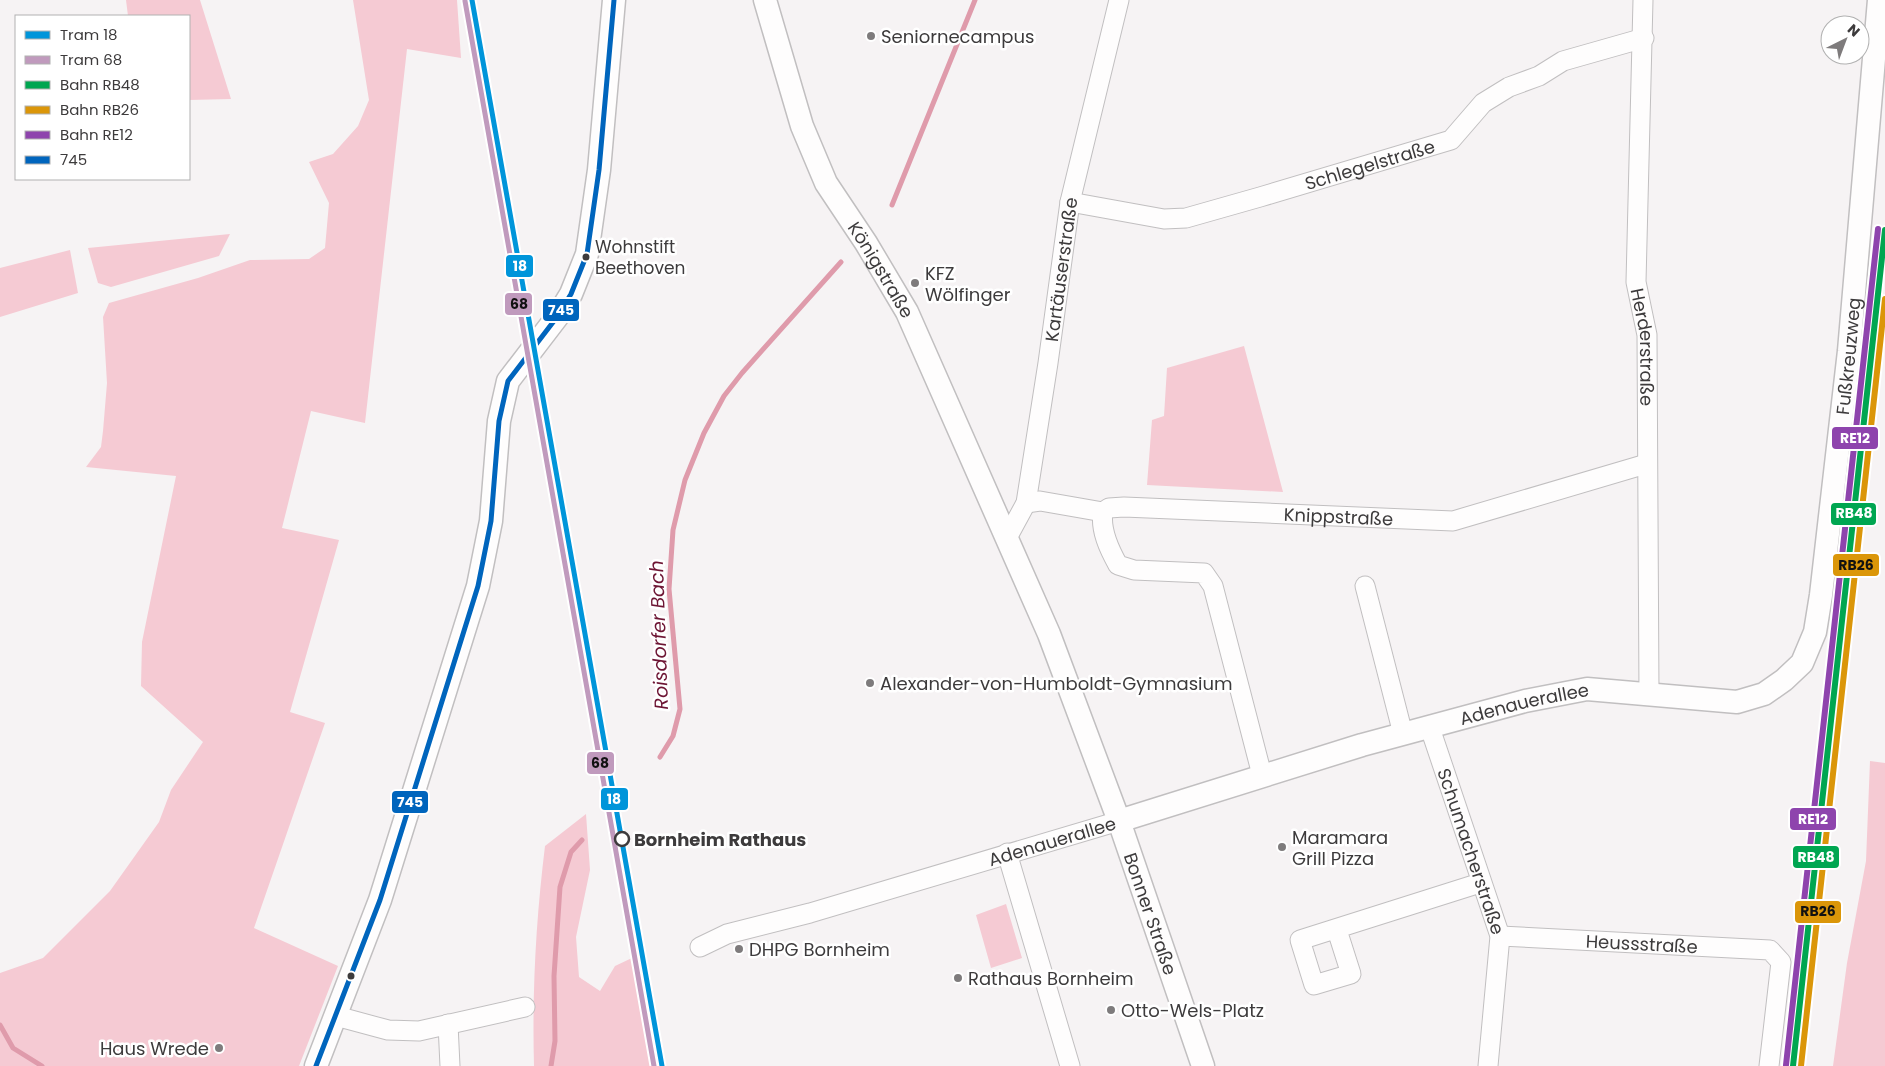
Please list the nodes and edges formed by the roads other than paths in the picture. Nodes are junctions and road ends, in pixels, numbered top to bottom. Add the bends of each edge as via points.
1 (614, 0) edge
2 (765, 0) edge
3 (1119, 0) edge
4 (1643, 0) edge
5 (1879, 0) edge
6 (1644, 38) junction
7 (1070, 202) junction
8 (1646, 464) junction
9 (1026, 503) junction
10 (1103, 512) junction
11 (1007, 538) junction
12 (1366, 586) dead end
13 (1649, 694) junction
14 (1430, 728) junction
15 (1403, 734) junction
16 (1262, 775) junction
17 (1119, 821) junction
18 (1007, 853) junction
19 (1480, 883) junction
20 (1336, 930) dead end
21 (1500, 936) junction
22 (700, 947) dead end
23 (525, 1006) dead end
24 (336, 1016) junction
25 (448, 1024) junction
26 (316, 1066) edge
27 (450, 1066) edge
28 (1070, 1066) edge
29 (1203, 1066) edge
30 (1488, 1066) edge
31 (1769, 1066) edge

1 - 24 street via 588,254 557,317 521,362 506,388 499,421 491,521 478,586 380,900
2 - 11 street, Königstraße via 802,126 826,183 907,312
3 - 7 street, Kartäuserstraße
4 - 6 street, Herderstraße
5 - 13 street, Fußkreuzweg via 1849,351 1815,632 1802,663 1764,694 1737,702
6 - 7 street, Schlegelstraße via 1563,61 1539,76 1509,87 1483,103 1451,140 1260,197 1186,218 1164,219
6 - 8 street, Herderstraße via 1636,282 1647,335
7 - 9 street, Kartäuserstraße
8 - 10 street, Knippstraße via 1454,521 1124,507 1109,508
8 - 13 street, Herderstraße
9 - 10 street, Knippstraße via 1040,501
9 - 11 street, Kartäuserstraße
10 - 16 street via 1101,522 1118,565 1134,570 1204,573 1213,586
11 - 17 street, Bonner Straße via 1049,634
12 - 15 street
13 - 14 street, Adenauerallee via 1587,689 1525,701
14 - 15 street, Adenauerallee
14 - 19 street, Schumacherstraße
15 - 16 street, Adenauerallee
16 - 17 street, Adenauerallee
17 - 18 street, Adenauerallee
17 - 29 street, Bonner Straße
18 - 22 street, Adenauerallee via 810,913 727,934
18 - 28 street
19 - 20 street
19 - 21 street, Schumacherstraße
21 - 30 street, Schumacherstraße
21 - 31 street, Heussstraße via 1770,950 1781,962
23 - 25 street
24 - 25 street via 388,1030 419,1031
24 - 26 street
25 - 27 street

